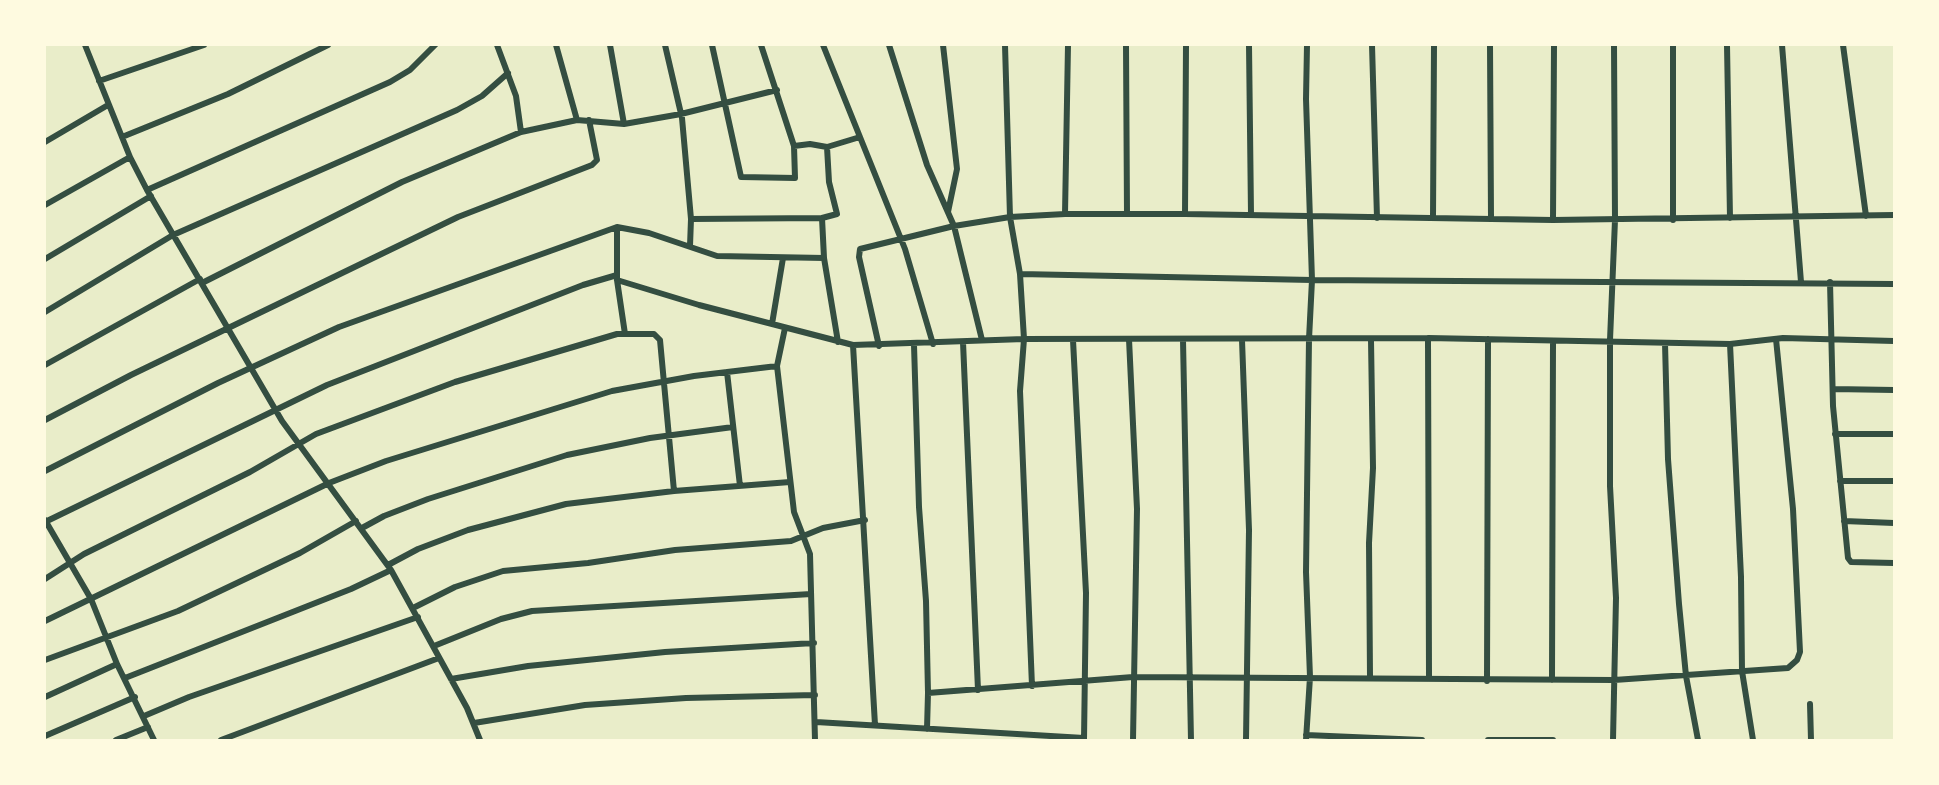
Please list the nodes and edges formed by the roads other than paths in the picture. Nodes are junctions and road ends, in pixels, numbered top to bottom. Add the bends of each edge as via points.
1 (85, 45) edge
2 (204, 45) edge
3 (328, 45) edge
4 (435, 45) edge
5 (496, 45) edge
6 (556, 45) edge
7 (610, 45) edge
8 (665, 45) edge
9 (712, 45) edge
10 (761, 45) edge
11 (823, 45) edge
12 (889, 45) edge
13 (943, 45) edge
14 (1005, 45) edge
15 (1068, 45) edge
16 (1126, 45) edge
17 (1186, 45) edge
18 (1249, 45) edge
19 (1307, 45) edge
20 (1372, 45) edge
21 (1434, 45) edge
22 (1490, 45) edge
23 (1554, 45) edge
24 (1614, 45) edge
25 (1673, 45) edge
26 (1727, 45) edge
27 (1782, 45) edge
28 (1843, 45) edge
29 (508, 73) junction
30 (99, 81) junction
31 (777, 90) junction
32 (726, 103) junction
33 (108, 105) junction
34 (681, 114) junction
35 (577, 120) junction
36 (589, 120) junction
37 (624, 124) junction
38 (521, 132) junction
39 (122, 137) junction
40 (860, 138) junction
41 (45, 142) edge
42 (794, 146) junction
43 (827, 147) junction
44 (130, 158) junction
45 (149, 193) junction
46 (45, 205) edge
47 (948, 212) junction
48 (1065, 213) junction
49 (1127, 214) junction
50 (1185, 214) junction
51 (1251, 214) junction
52 (1894, 215) edge
53 (1010, 216) junction
54 (1866, 216) junction
55 (1310, 217) junction
56 (1794, 217) junction
57 (822, 218) junction
58 (1377, 218) junction
59 (1433, 218) junction
60 (1491, 218) junction
61 (1730, 218) junction
62 (691, 219) junction
63 (1673, 219) junction
64 (1552, 220) junction
65 (1615, 220) junction
66 (954, 226) junction
67 (616, 227) junction
68 (173, 235) junction
69 (900, 240) junction
70 (690, 246) junction
71 (783, 258) junction
72 (824, 258) junction
73 (45, 259) edge
74 (1020, 274) junction
75 (617, 278) junction
76 (1312, 280) junction
77 (1613, 280) junction
78 (201, 281) junction
79 (1801, 282) junction
80 (1830, 282) junction
81 (1894, 284) edge
82 (45, 312) edge
83 (772, 324) junction
84 (228, 327) junction
85 (785, 328) junction
86 (625, 334) junction
87 (1428, 338) junction
88 (1024, 339) junction
89 (1129, 339) junction
90 (1309, 339) junction
91 (1488, 339) junction
92 (1776, 339) junction
93 (1830, 339) junction
94 (982, 340) junction
95 (1073, 340) junction
96 (1183, 340) junction
97 (1242, 340) junction
98 (1371, 340) junction
99 (1610, 340) junction
100 (1553, 341) junction
101 (1894, 341) edge
102 (838, 342) junction
103 (963, 342) junction
104 (1665, 343) junction
105 (933, 344) junction
106 (1730, 344) junction
107 (853, 345) junction
108 (914, 345) junction
109 (879, 346) junction
110 (45, 365) edge
111 (777, 366) junction
112 (252, 367) junction
113 (727, 372) junction
114 (664, 381) junction
115 (1833, 389) junction
116 (1894, 390) edge
117 (275, 408) junction
118 (45, 420) edge
119 (733, 427) junction
120 (1835, 434) junction
121 (1894, 434) edge
122 (669, 435) junction
123 (299, 444) junction
124 (45, 471) edge
125 (1840, 481) junction
126 (1894, 481) edge
127 (790, 482) junction
128 (329, 483) junction
129 (740, 486) junction
130 (674, 491) junction
131 (357, 520) junction
132 (865, 520) junction
133 (45, 521) edge
134 (1844, 521) junction
135 (1894, 523) edge
136 (362, 528) junction
137 (805, 537) junction
138 (70, 563) junction
139 (1894, 563) edge
140 (389, 568) junction
141 (45, 579) edge
142 (811, 594) junction
143 (91, 599) junction
144 (413, 608) junction
145 (418, 617) junction
146 (45, 621) edge
147 (105, 637) junction
148 (814, 643) junction
149 (434, 646) junction
150 (439, 658) junction
151 (45, 660) edge
152 (117, 664) junction
153 (1742, 671) junction
154 (1686, 676) junction
155 (1133, 677) junction
156 (1310, 677) junction
157 (1370, 677) junction
158 (125, 678) junction
159 (1189, 678) junction
160 (1248, 678) junction
161 (1429, 678) junction
162 (451, 679) junction
163 (1085, 679) junction
164 (1552, 680) junction
165 (1614, 680) junction
166 (1487, 681) junction
167 (1032, 686) junction
168 (978, 690) junction
169 (928, 693) junction
170 (815, 695) junction
171 (45, 697) edge
172 (135, 697) junction
173 (1810, 704) dead end
174 (144, 716) junction
175 (816, 722) junction
176 (474, 723) junction
177 (875, 725) junction
178 (148, 726) junction
179 (927, 729) junction
180 (45, 736) edge
181 (1306, 738) edge
182 (1084, 739) edge
183 (116, 740) edge
184 (154, 740) edge
185 (221, 740) edge
186 (480, 740) edge
187 (815, 740) edge
188 (1133, 740) edge
189 (1191, 740) edge
190 (1246, 740) edge
191 (1422, 740) edge
192 (1488, 740) edge
193 (1553, 740) edge
194 (1613, 740) edge
195 (1698, 740) edge
196 (1753, 740) edge
197 (1812, 740) edge

1 - 30 street
2 - 30 street
3 - 39 street via 228,94
4 - 45 street via 410,70 390,82
5 - 29 street
6 - 35 street
7 - 37 street
8 - 34 street
9 - 32 street
10 - 31 street
11 - 40 street
12 - 47 street via 927,165
13 - 47 street via 957,169
14 - 53 street
15 - 48 street
16 - 49 street
17 - 50 street
18 - 51 street
19 - 55 street
20 - 58 street
21 - 59 street
22 - 60 street
23 - 64 street
24 - 65 street
25 - 63 street
26 - 61 street
27 - 56 street
28 - 54 street
29 - 38 street
29 - 68 street via 482,96 457,110
30 - 33 street
31 - 32 street
31 - 42 street
32 - 34 street
32 - 42 street via 741,177 795,178
33 - 39 street
33 - 41 street
34 - 37 street
34 - 62 street
35 - 36 street
35 - 38 street
36 - 37 street
36 - 84 street via 597,160 592,165 458,217
38 - 78 street via 402,182
39 - 44 street
40 - 43 street
40 - 69 street
42 - 43 street
43 - 57 street via 829,182 837,214
44 - 45 street
44 - 46 street
45 - 68 street
45 - 73 street
47 - 66 street
48 - 49 street
48 - 53 street
49 - 50 street
50 - 51 street
51 - 55 street
52 - 54 street
53 - 66 street
53 - 74 street
54 - 56 street
55 - 58 street
55 - 76 street
56 - 61 street
56 - 79 street
57 - 62 street
57 - 72 street
58 - 59 street
59 - 60 street
60 - 64 street
61 - 63 street
62 - 70 street
63 - 65 street
64 - 65 street
65 - 77 street
66 - 69 street
66 - 94 street
67 - 70 street
67 - 75 street
67 - 112 street via 361,319
68 - 78 street
68 - 82 street
69 - 105 street
69 - 109 street via 864,248 859,253
70 - 71 street via 717,256
71 - 72 street
71 - 83 street
72 - 102 street
74 - 76 street
74 - 88 street
75 - 83 street
75 - 86 street
75 - 117 street via 583,285
76 - 77 street
76 - 90 street
77 - 79 street
77 - 99 street
78 - 84 street
78 - 110 street
79 - 80 street
80 - 81 street
80 - 93 street
83 - 85 street
84 - 112 street
84 - 118 street
85 - 102 street
85 - 111 street
86 - 114 street via 659,337
86 - 123 street via 595,339 455,382 316,434
87 - 91 street
87 - 98 street
87 - 161 street
88 - 94 street
88 - 95 street
88 - 167 street via 1020,391
89 - 95 street
89 - 96 street
89 - 155 street via 1137,509
90 - 97 street
90 - 98 street
90 - 156 street via 1306,572
91 - 100 street
91 - 166 street
92 - 93 street
92 - 106 street
92 - 153 street via 1793,510 1800,652 1788,668
93 - 101 street
93 - 115 street
94 - 103 street
95 - 163 street via 1086,593
96 - 97 street
96 - 159 street
97 - 160 street via 1249,530
98 - 157 street
99 - 100 street
99 - 104 street
99 - 165 street
100 - 164 street
102 - 107 street
103 - 105 street
103 - 168 street
104 - 106 street
104 - 154 street via 1669,476
105 - 108 street
106 - 153 street
107 - 109 street
107 - 132 street
108 - 109 street
108 - 169 street
111 - 113 street
111 - 127 street
112 - 117 street
112 - 124 street
113 - 114 street
113 - 119 street
114 - 122 street
114 - 128 street via 591,397 386,461
115 - 116 street
115 - 120 street
117 - 123 street
117 - 133 street
119 - 122 street
119 - 129 street
120 - 121 street
120 - 125 street
122 - 130 street
122 - 136 street via 536,464 410,506
123 - 128 street
123 - 138 street
125 - 126 street
125 - 134 street
127 - 129 street
127 - 137 street via 795,515
128 - 131 street
128 - 143 street
129 - 130 street
130 - 140 street via 566,504 483,525 418,549
131 - 136 street
131 - 147 street via 300,554 178,611
132 - 137 street via 823,528
132 - 177 street
133 - 138 street
134 - 135 street
134 - 139 street via 1849,561
136 - 140 street
137 - 142 street via 810,554
137 - 144 street via 503,571 455,587
138 - 141 street
138 - 143 street
140 - 144 street
140 - 158 street via 351,589
142 - 148 street
142 - 149 street via 532,611
143 - 146 street
143 - 147 street
144 - 145 street
145 - 149 street
145 - 174 street
147 - 151 street
147 - 152 street
148 - 162 street via 732,646 544,664
148 - 170 street
149 - 150 street
150 - 162 street
150 - 185 street
152 - 158 street
152 - 171 street
153 - 154 street
153 - 196 street
154 - 165 street
154 - 195 street
155 - 159 street
155 - 163 street
155 - 188 street
156 - 157 street
156 - 160 street
156 - 181 street
157 - 161 street
158 - 172 street
159 - 160 street
159 - 189 street
160 - 190 street
161 - 166 street
162 - 176 street
163 - 167 street
163 - 182 street
164 - 165 street
164 - 166 street
165 - 194 street
167 - 168 street
168 - 169 street
169 - 179 street
170 - 175 street
170 - 176 street via 585,705
172 - 174 street
172 - 180 street
173 - 197 street
174 - 178 street
175 - 177 street
175 - 187 street
176 - 186 street
177 - 179 street
178 - 183 street
178 - 184 street
179 - 182 street
181 - 191 street
192 - 193 street

